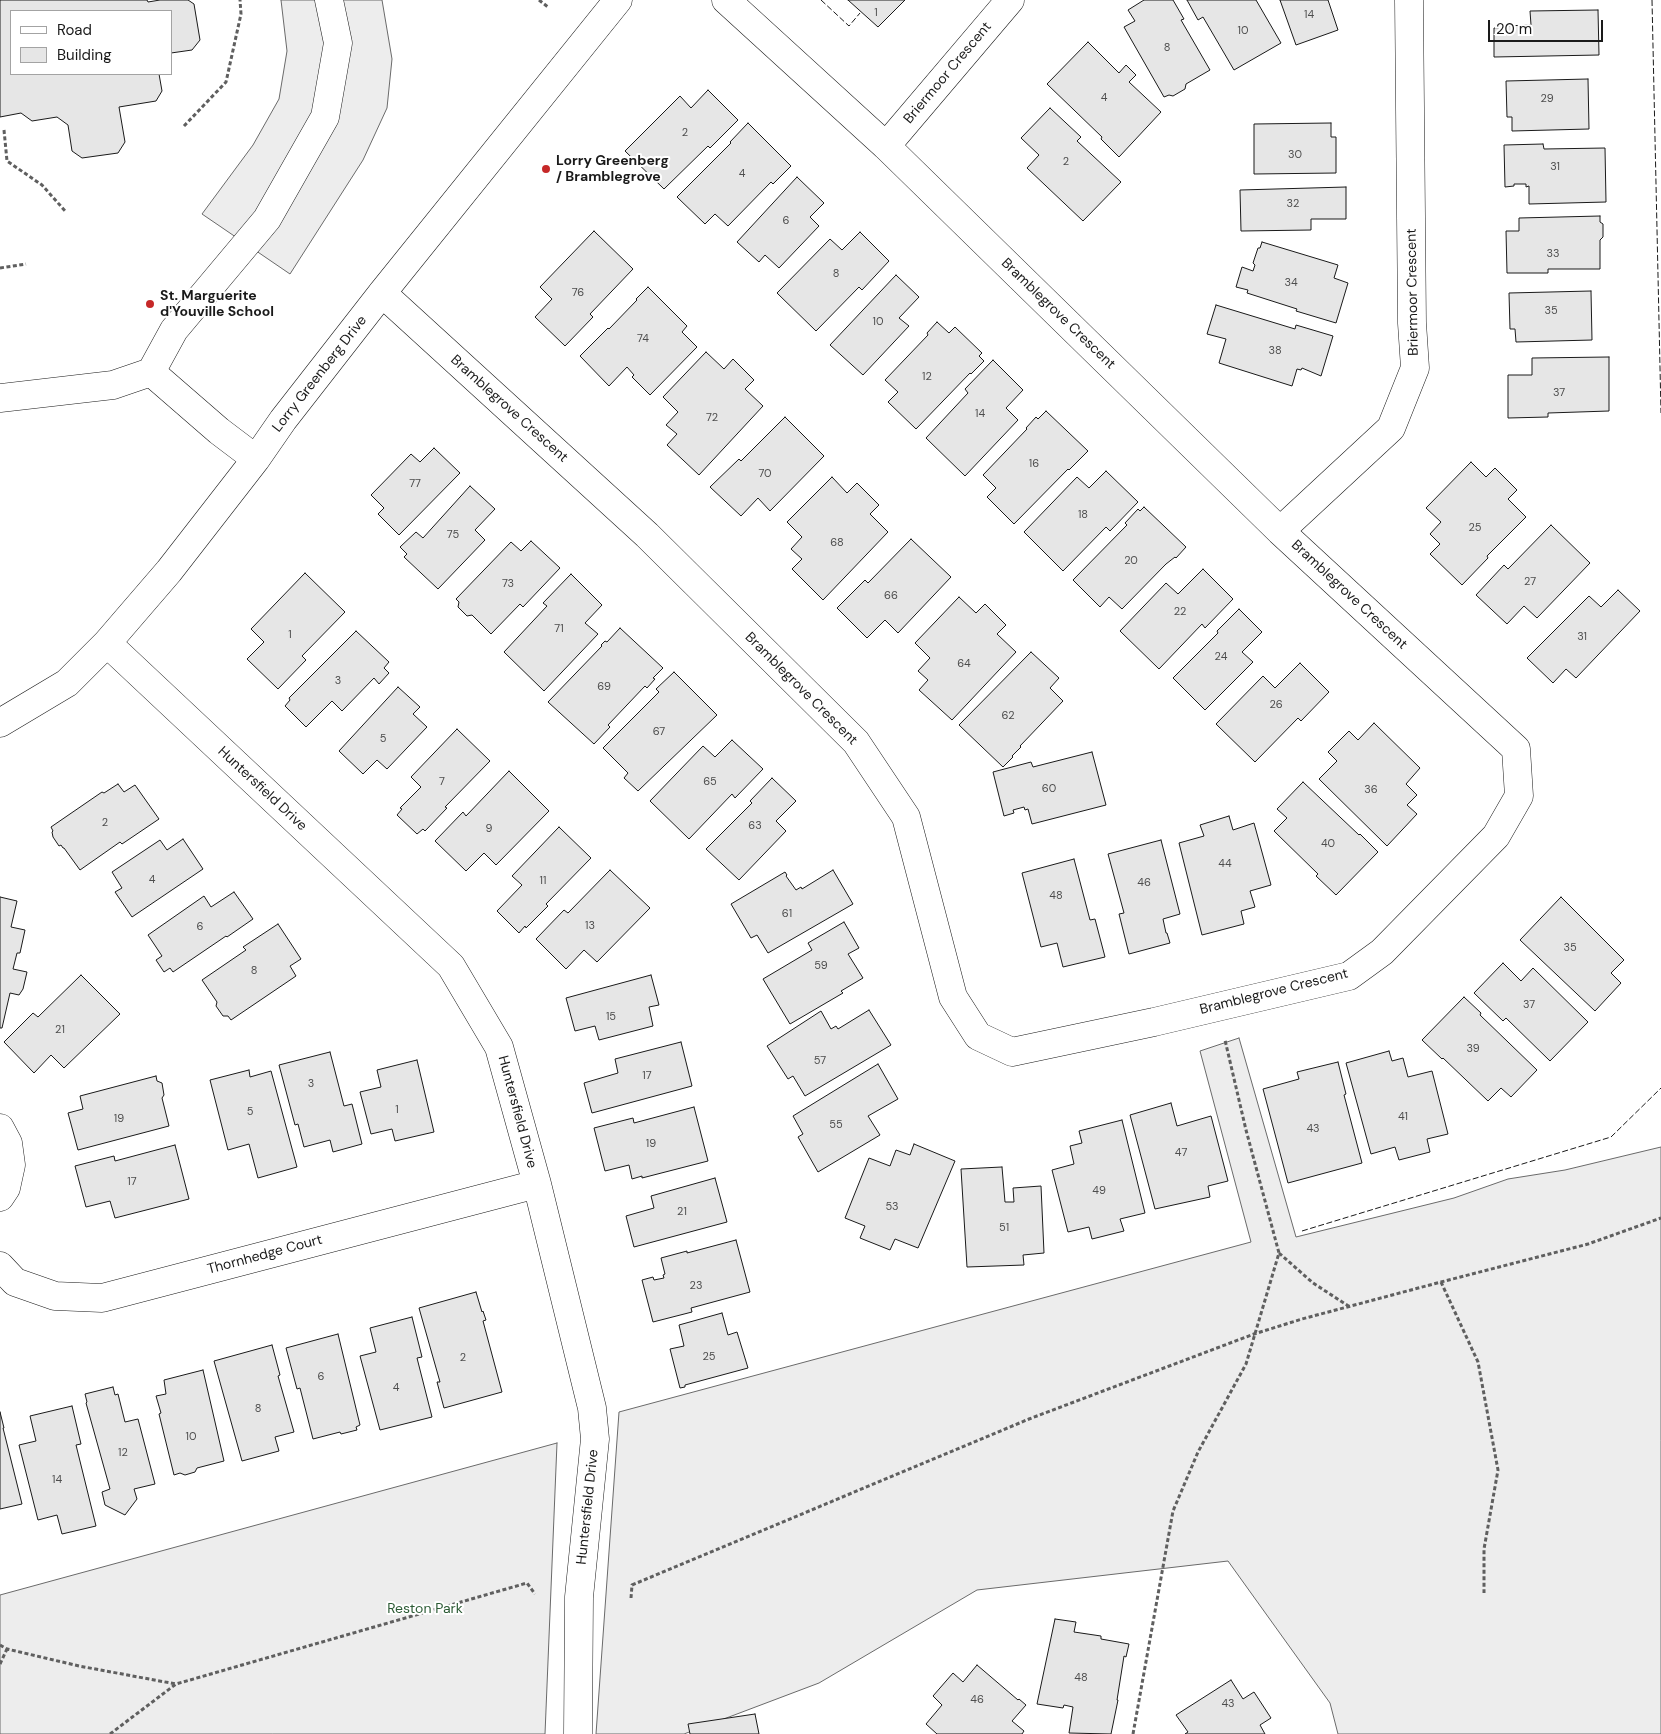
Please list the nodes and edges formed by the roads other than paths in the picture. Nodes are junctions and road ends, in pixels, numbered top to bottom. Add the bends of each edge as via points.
1 (329, 0) edge
2 (618, 0) edge
3 (726, 0) edge
4 (1010, 0) edge
5 (1409, 0) edge
6 (886, 146) junction
7 (382, 293) junction
8 (150, 372) junction
9 (0, 398) edge
10 (256, 459) junction
11 (1280, 531) junction
12 (107, 643) junction
13 (0, 723) edge
14 (0, 1128) edge
15 (537, 1184) junction
16 (0, 1197) edge
17 (0, 1266) edge
18 (578, 1734) edge

1 - 8 street via 338,43 325,117 267,219 174,330
2 - 7 street, Lorry Greenberg Drive
3 - 6 street, Bramblegrove Crescent
4 - 6 street, Briermoor Crescent
5 - 11 street, Briermoor Crescent via 1415,368 1391,428
6 - 11 street, Bramblegrove Crescent
7 - 10 street, Lorry Greenberg Drive
7 - 11 street, Bramblegrove Crescent via 647,534 856,742 906,817 953,997 978,1036 1012,1052 1349,976 1382,952 1496,836 1519,796 1516,749
8 - 9 street via 114,385
8 - 10 street
10 - 12 street, Lorry Greenberg Drive via 169,571
12 - 13 street, Lorry Greenberg Drive via 67,683
12 - 15 street, Huntersfield Drive via 451,966 499,1047
14 - 16 street via 8,1143 11,1165 6,1188
15 - 17 street, Thornhedge Court via 102,1298 55,1296 15,1282
15 - 18 street, Huntersfield Drive via 592,1408 595,1439 579,1597

